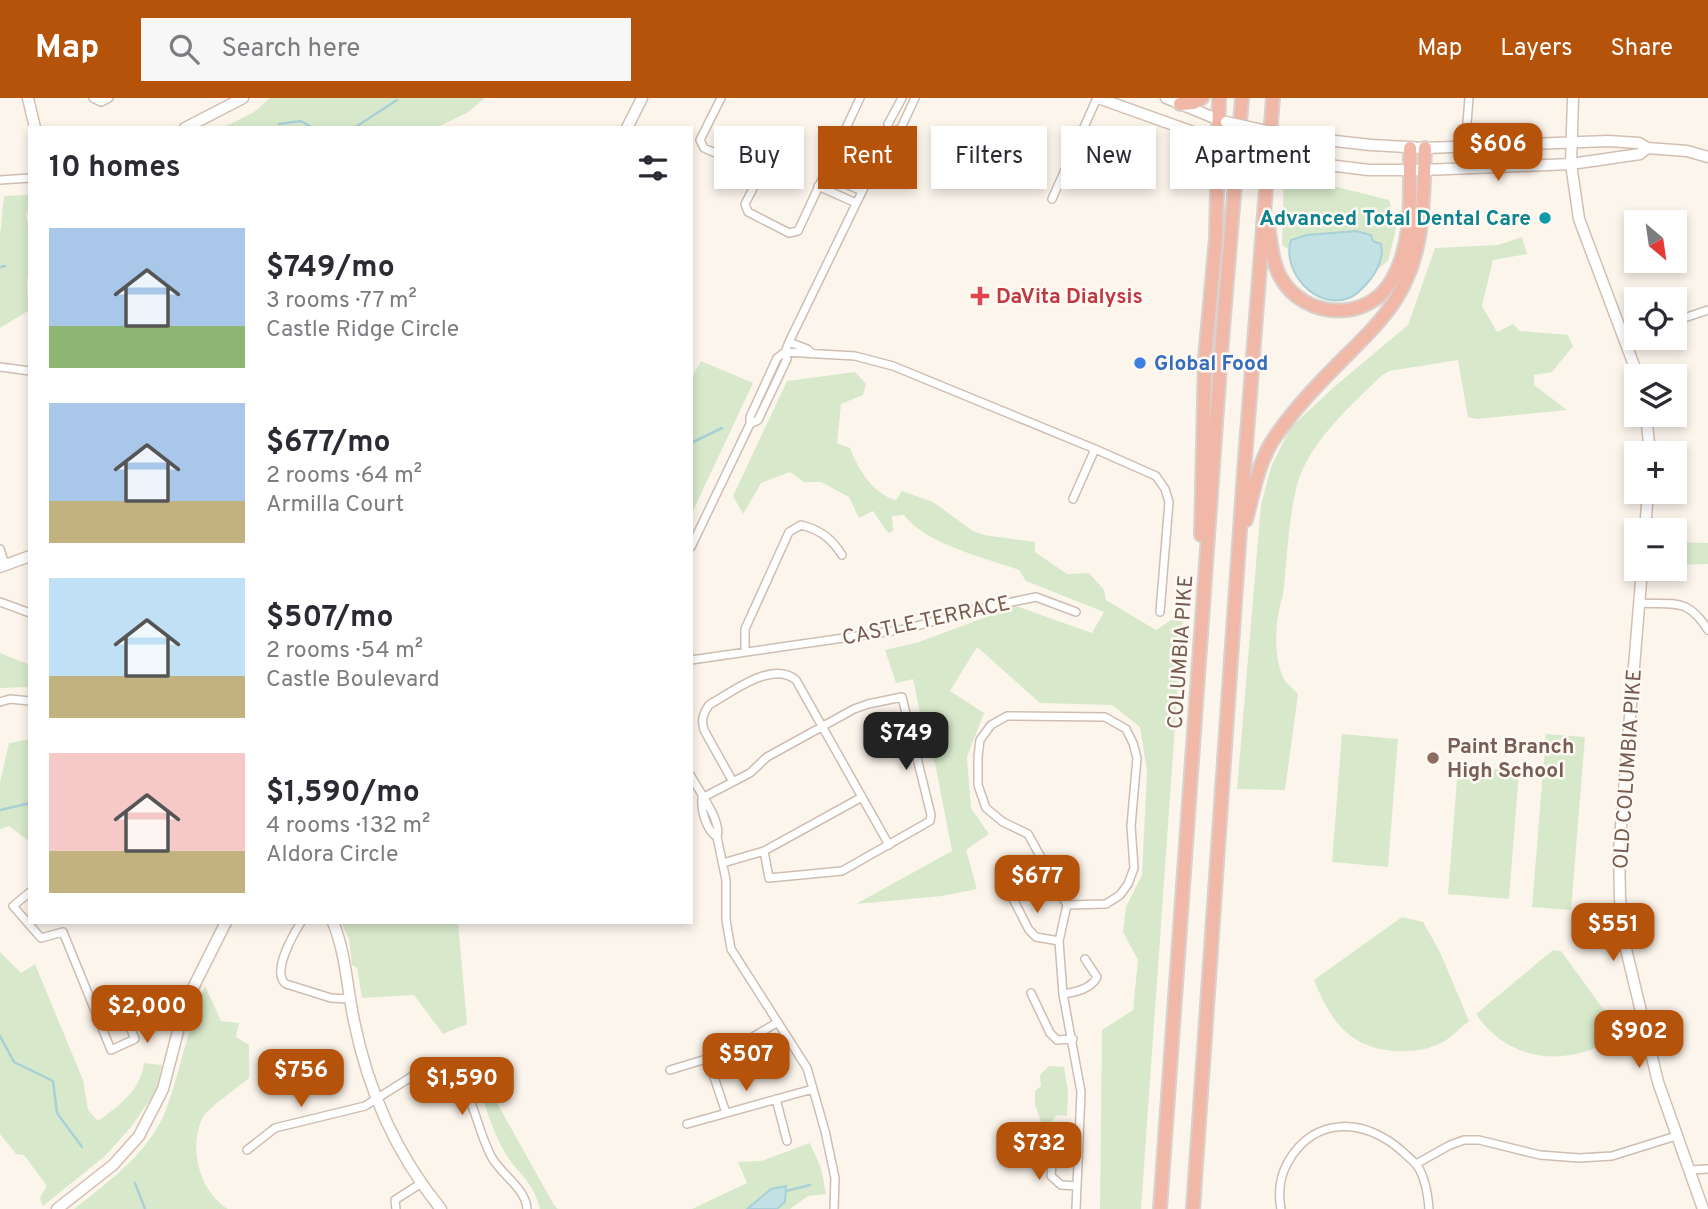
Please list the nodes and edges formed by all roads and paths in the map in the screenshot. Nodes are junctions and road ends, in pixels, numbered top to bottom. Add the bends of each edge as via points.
1 (29, 98) edge
2 (93, 98) edge
3 (109, 98) edge
4 (243, 98) edge
5 (642, 98) edge
6 (721, 98) edge
7 (860, 98) edge
8 (902, 98) edge
9 (915, 98) edge
10 (1097, 98) edge
11 (1166, 98) edge
12 (1202, 98) edge
13 (1219, 98) edge
14 (1242, 98) edge
15 (1273, 98) edge
16 (1469, 98) edge
17 (1573, 98) edge
18 (1180, 104) junction
19 (1222, 121) junction
20 (35, 126) edge
21 (189, 126) edge
22 (628, 126) edge
23 (846, 126) edge
24 (889, 126) edge
25 (902, 126) edge
26 (1176, 126) edge
27 (1222, 126) edge
28 (1571, 144) junction
29 (1465, 147) junction
30 (1410, 148) junction
31 (1425, 148) junction
32 (1647, 148) junction
33 (1708, 158) edge
34 (1572, 164) junction
35 (1335, 166) edge
36 (1410, 170) junction
37 (1424, 170) junction
38 (28, 178) edge
39 (0, 180) edge
40 (818, 186) edge
41 (825, 189) edge
42 (857, 189) edge
43 (1219, 189) edge
44 (862, 191) joint
45 (1052, 199) dead end
46 (856, 203) junction
47 (1265, 208) junction
48 (1708, 310) edge
49 (1687, 317) edge
50 (1624, 335) edge
51 (789, 342) junction
52 (785, 352) junction
53 (813, 355) junction
54 (0, 367) edge
55 (28, 371) edge
56 (1095, 449) junction
57 (1073, 499) dead end
58 (693, 543) edge
59 (1238, 548) junction
60 (0, 549) edge
61 (842, 555) dead end
62 (28, 557) edge
63 (3, 566) edge
64 (1641, 581) edge
65 (0, 601) edge
66 (1639, 603) junction
67 (28, 612) edge
68 (1076, 612) dead end
69 (1160, 612) dead end
70 (1201, 629) junction
71 (1708, 630) edge
72 (744, 650) junction
73 (693, 660) edge
74 (28, 701) edge
75 (0, 702) edge
76 (822, 727) junction
77 (693, 780) edge
78 (733, 782) junction
79 (862, 797) junction
80 (702, 798) junction
81 (889, 845) junction
82 (764, 851) junction
83 (723, 863) junction
84 (28, 894) edge
85 (1011, 895) dead end
86 (1067, 905) junction
87 (28, 923) edge
88 (29, 924) edge
89 (65, 924) edge
90 (224, 924) edge
91 (300, 924) edge
92 (334, 924) edge
93 (63, 932) junction
94 (1059, 941) junction
95 (1085, 959) dead end
96 (1031, 993) dead end
97 (1063, 994) junction
98 (349, 999) junction
99 (99, 1021) junction
100 (778, 1021) junction
101 (1073, 1039) junction
102 (708, 1059) junction
103 (670, 1070) dead end
104 (813, 1089) junction
105 (776, 1099) junction
106 (376, 1100) junction
107 (726, 1113) junction
108 (687, 1124) dead end
109 (1676, 1136) junction
110 (1054, 1140) dead end
111 (787, 1141) dead end
112 (247, 1150) dead end
113 (1416, 1164) junction
114 (1708, 1169) edge
115 (1689, 1170) junction
116 (420, 1184) junction
117 (1077, 1186) junction
118 (57, 1209) edge
119 (396, 1209) edge
120 (441, 1209) edge
121 (527, 1209) edge
122 (834, 1209) edge
123 (1076, 1209) edge
124 (1160, 1209) edge
125 (1193, 1209) edge
126 (1281, 1209) edge
127 (1429, 1209) edge
128 (1703, 1209) edge

1 - 20 main road
2 - 3 street via 101,102
4 - 21 main road
5 - 22 main road
6 - 40 street via 700,140 704,148 761,173 745,204 748,212 789,233 798,231
7 - 23 street
8 - 24 street
9 - 25 street
10 - 26 main road
10 - 45 street
11 - 18 main road
12 - 18 highway
13 - 19 highway
14 - 70 highway, COLUMBIA PIKE
15 - 47 highway
16 - 29 street
17 - 28 main road
18 - 19 main road
19 - 27 highway
19 - 30 main road, bridge via 1290,136
28 - 29 main road
28 - 32 main road via 1608,141 1639,143
28 - 34 main road
29 - 31 main road
30 - 31 main road
30 - 36 highway
31 - 37 highway
32 - 33 main road via 1687,151
32 - 34 main road via 1640,154
34 - 37 main road
34 - 50 main road via 1579,219
35 - 36 main road, bridge
36 - 37 main road
36 - 47 highway via 1404,252 1392,281 1379,296 1344,311 1323,311 1291,292 1274,258
37 - 59 highway via 1418,245 1406,281 1383,318 1312,390 1271,442
38 - 39 street
41 - 46 street
42 - 44 street
43 - 70 highway via 1205,358
44 - 46 street
46 - 51 street
47 - 59 highway
48 - 49 street
51 - 52 street
51 - 53 street
52 - 53 street
52 - 58 street via 777,358
53 - 56 street via 855,356 893,366
54 - 55 street
56 - 57 street
56 - 69 street via 1156,477 1165,489 1169,502
59 - 125 highway
60 - 63 street
61 - 72 street via 832,539 812,528 801,525 789,532 745,629
62 - 63 main road
64 - 66 main road, OLD COLUMBIA PIKE
65 - 67 street
66 - 71 street via 1690,608
66 - 109 main road, OLD COLUMBIA PIKE via 1619,851 1620,900 1642,1023
68 - 72 street, CASTLE TERRACE via 1036,597 906,629
70 - 124 highway, COLUMBIA PIKE
72 - 73 street, CASTLE TERRACE
74 - 75 street
76 - 78 street
76 - 78 street via 796,680 782,673 762,676 709,705 702,720 704,730
76 - 79 street
76 - 81 street via 868,704 902,697 931,815 924,826
77 - 80 street
78 - 80 street
79 - 81 street
79 - 82 street
80 - 83 street via 719,830
81 - 82 street via 842,871 769,878
82 - 83 street
83 - 100 street via 731,949
84 - 87 street via 13,906
85 - 94 street via 1028,930 1036,937
86 - 86 street via 1106,904 1128,884 1134,868 1137,758 1133,743 1126,729 1105,717 1007,716 991,725 980,740 978,785 986,808 1028,834
86 - 94 street
88 - 93 street via 41,938
89 - 93 street
90 - 118 main road via 184,1004 163,1089 139,1136 113,1165
91 - 98 street via 279,974 281,981 331,998
92 - 98 main road via 342,947
93 - 99 street
94 - 97 street
95 - 97 street via 1097,977 1095,982
96 - 101 street via 1050,1033 1057,1040
97 - 101 street
98 - 106 main road
99 - 99 street via 111,1050 135,1039 123,1011
100 - 102 street via 742,1045
100 - 104 street via 807,1068
101 - 117 street via 1081,1091
102 - 103 street
102 - 107 street
104 - 105 street
104 - 122 street via 835,1178
105 - 107 street
105 - 111 street
106 - 112 street via 275,1128
106 - 116 main road
106 - 121 street via 419,1072 449,1069 470,1097 491,1156 515,1185
107 - 108 street
109 - 113 street via 1612,1156 1579,1158 1464,1140
109 - 115 main road, OLD COLUMBIA PIKE
110 - 117 street via 1052,1176 1061,1185
113 - 126 street via 1391,1141 1359,1127 1314,1133 1296,1148 1285,1167
113 - 127 street
114 - 115 street
115 - 128 main road, OLD COLUMBIA PIKE
116 - 119 street via 395,1200
116 - 120 main road
117 - 123 street

